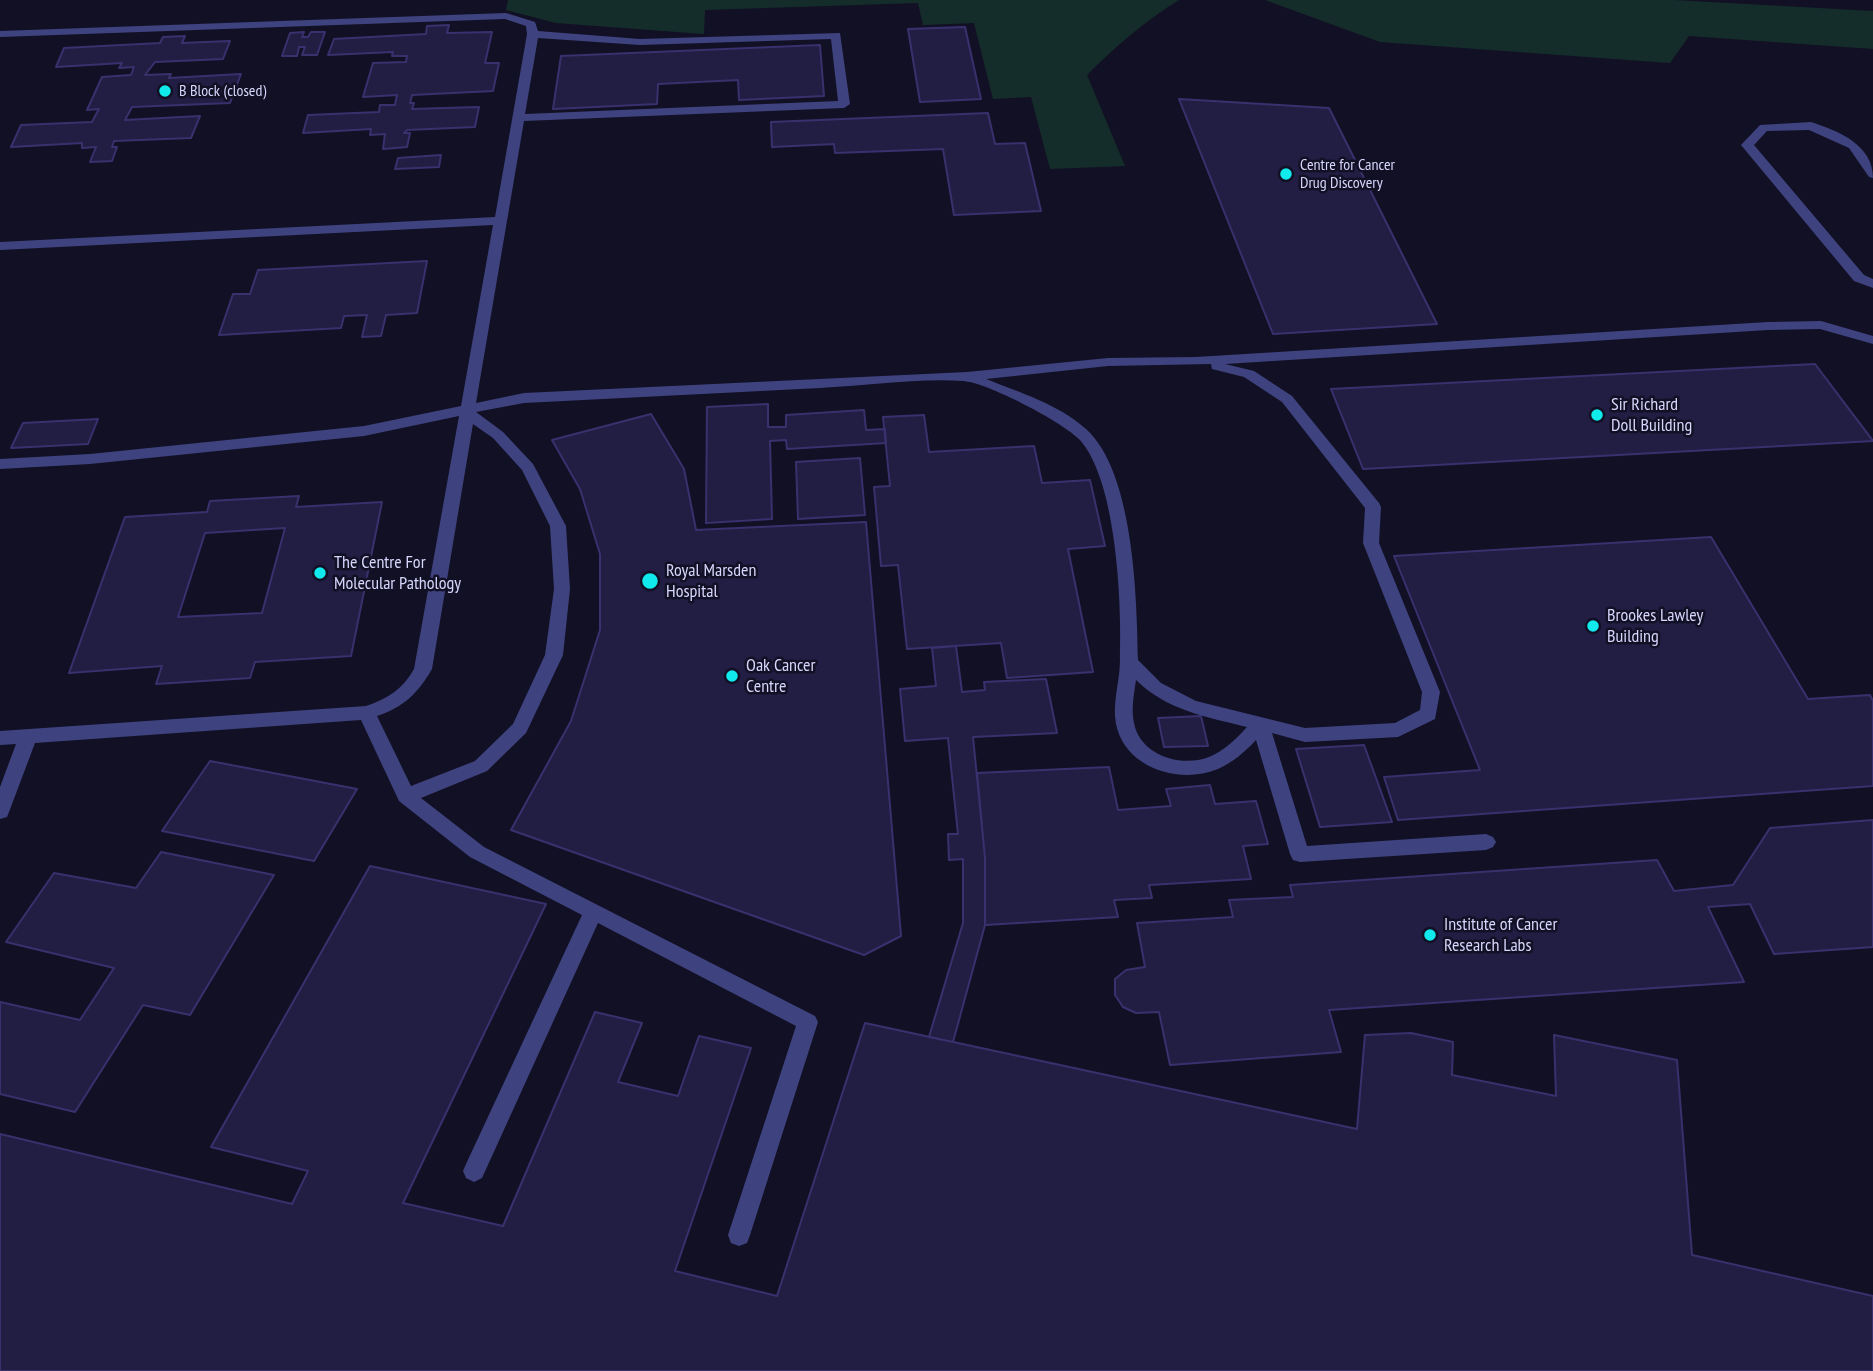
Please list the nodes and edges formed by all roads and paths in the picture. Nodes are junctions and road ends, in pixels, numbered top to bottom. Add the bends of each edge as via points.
1 (0, 34) edge
2 (533, 34) junction
3 (517, 118) junction
4 (1873, 174) edge
5 (498, 221) junction
6 (0, 246) edge
7 (1873, 284) edge
8 (1873, 325) edge
9 (1866, 337) edge
10 (1196, 361) junction
11 (967, 376) junction
12 (466, 412) junction
13 (0, 464) edge
14 (1130, 663) junction
15 (367, 713) junction
16 (1260, 724) junction
17 (28, 736) junction
18 (0, 738) edge
19 (406, 796) junction
20 (0, 811) edge
21 (1486, 842) dead end
22 (594, 910) junction
23 (474, 1171) dead end
24 (739, 1235) dead end

1 - 2 street via 506,16 531,24
2 - 3 street
2 - 3 street via 640,42 836,35 844,104
3 - 5 street
4 - 7 street via 1853,145 1811,126 1764,128 1747,145 1859,278
5 - 6 street
5 - 12 street
8 - 9 street
9 - 10 street via 1821,325 1768,326
10 - 11 street via 1108,362
10 - 16 street via 1249,374 1287,399 1373,507 1371,543 1431,692 1429,714 1398,730 1305,735
11 - 12 street via 524,398
11 - 14 street via 1058,417 1098,454 1122,547
12 - 13 street via 364,431
12 - 15 street via 423,669 396,703
12 - 19 street via 498,435 528,468 558,526 562,589 554,654 520,728 481,766
14 - 16 street via 1155,688 1191,706
14 - 16 street via 1125,726 1138,751 1168,766 1200,768 1224,759
15 - 17 street
15 - 19 street
16 - 21 street via 1300,855
17 - 18 street
17 - 20 street
19 - 22 street via 477,852
22 - 23 street
22 - 24 street via 807,1022

